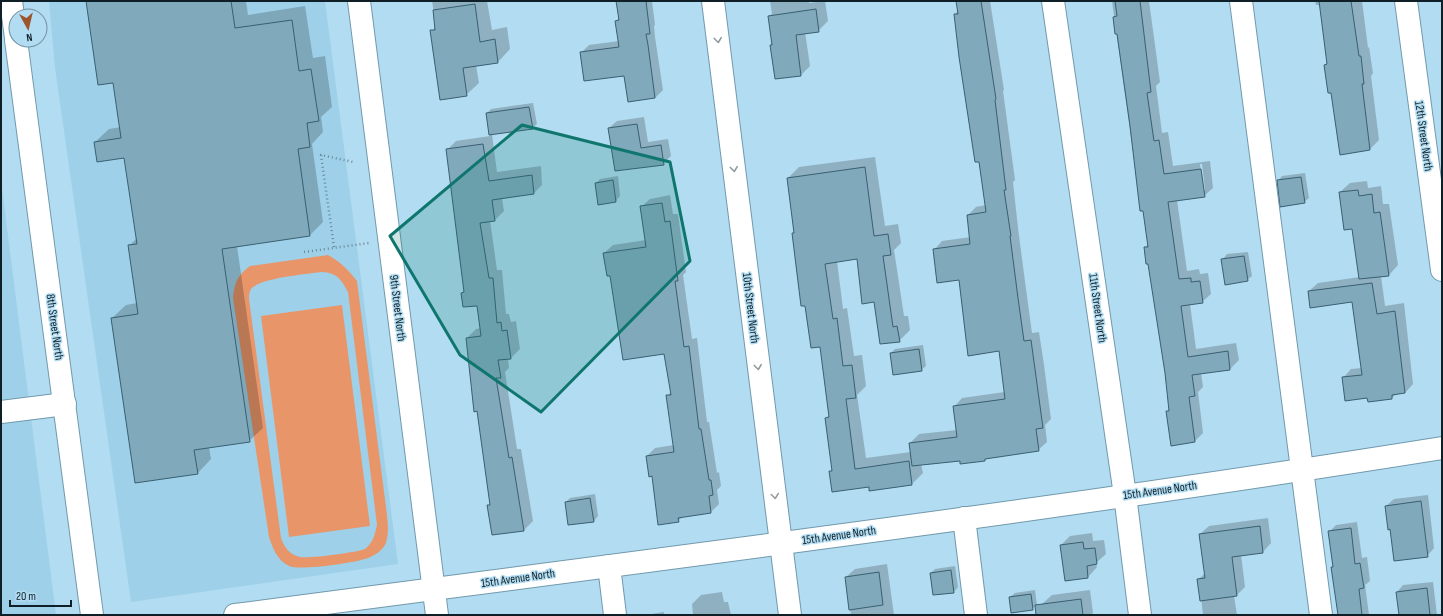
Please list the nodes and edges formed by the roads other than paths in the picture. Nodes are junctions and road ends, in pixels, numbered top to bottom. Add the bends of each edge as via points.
1 (359, 1) edge
2 (713, 1) edge
3 (1053, 1) edge
4 (1241, 1) edge
5 (1406, 1) edge
6 (17, 48) edge
7 (1442, 270) edge
8 (65, 404) junction
9 (1, 412) edge
10 (1442, 448) edge
11 (1302, 470) junction
12 (1125, 495) junction
13 (964, 518) junction
14 (781, 542) junction
15 (609, 566) junction
16 (434, 589) junction
17 (269, 613) edge
18 (92, 615) edge
19 (235, 615) edge
20 (437, 615) edge
21 (615, 615) edge
22 (790, 615) edge
23 (976, 615) edge
24 (1140, 615) edge
25 (1321, 615) edge

1 - 16 street, 9th Street North
2 -> 14 street, 10th Street North
3 - 12 street, 11th Street North
4 - 11 street
5 - 7 street, 12th Street North
6 - 8 street, 8th Street North
8 - 9 street
8 - 18 street, 8th Street North
10 - 11 street, 15th Avenue North
11 - 12 street, 15th Avenue North
11 - 25 street
12 - 13 street, 15th Avenue North
12 - 24 street, 11th Street North
13 - 14 street, 15th Avenue North
13 - 23 street
14 - 15 street, 15th Avenue North
14 - 22 street, 10th Street North
15 - 16 street, 15th Avenue North
15 - 21 street
16 - 17 street, 15th Avenue North
16 - 20 street, 9th Street North
17 - 19 street, 15th Avenue North

